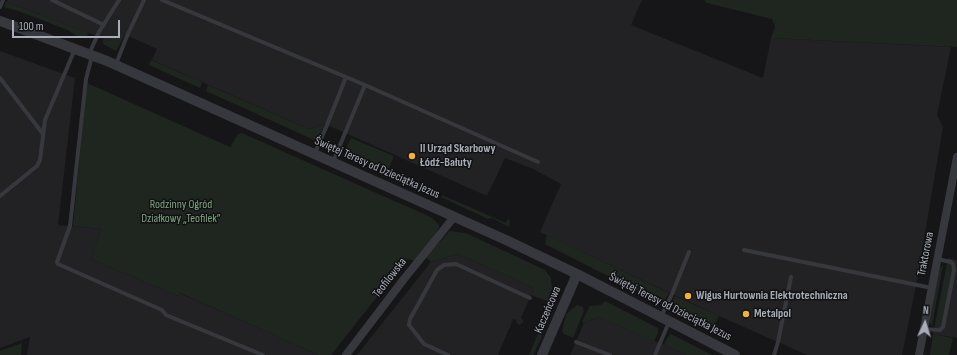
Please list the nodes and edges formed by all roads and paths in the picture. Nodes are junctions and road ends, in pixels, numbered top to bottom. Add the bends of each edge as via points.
1 (3, 0) edge
2 (52, 0) edge
3 (119, 0) edge
4 (144, 0) edge
5 (162, 0) edge
6 (0, 7) edge
7 (0, 21) edge
8 (105, 23) junction
9 (75, 49) junction
10 (90, 55) junction
11 (115, 65) junction
12 (346, 77) junction
13 (0, 78) edge
14 (365, 85) junction
15 (43, 135) junction
16 (314, 154) junction
17 (957, 157) edge
18 (332, 162) junction
19 (538, 162) dead end
20 (0, 196) edge
21 (454, 217) junction
22 (744, 250) dead end
23 (689, 252) dead end
24 (937, 259) junction
25 (577, 274) junction
26 (791, 277) dead end
27 (932, 288) junction
28 (530, 298) dead end
29 (665, 319) junction
30 (924, 329) junction
31 (576, 342) dead end
32 (263, 355) edge
33 (346, 355) edge
34 (448, 355) edge
35 (542, 355) edge
36 (610, 355) edge
37 (655, 355) edge
38 (735, 355) edge
39 (774, 355) edge
40 (919, 355) edge

1 - 6 lane
2 - 8 lane
3 - 8 lane
4 - 11 lane
5 - 12 lane
7 - 9 street, Świętej Teresy od Dzieciątka Jezus
8 - 10 lane
9 - 10 street, Świętej Teresy od Dzieciątka Jezus
9 - 15 lane via 45,120
10 - 11 street, Świętej Teresy od Dzieciątka Jezus
10 - 32 lane via 70,226 58,264 162,310 166,315
11 - 16 street, Świętej Teresy od Dzieciątka Jezus
12 - 14 lane
12 - 16 lane
13 - 15 lane
14 - 18 lane
14 - 19 lane
15 - 20 lane via 37,166
16 - 18 street, Świętej Teresy od Dzieciątka Jezus
17 - 24 street, Traktorowa
18 - 21 street, Świętej Teresy od Dzieciątka Jezus
21 - 25 street, Świętej Teresy od Dzieciątka Jezus
21 - 33 street, Teofilowska
22 - 27 lane
23 - 29 lane
24 - 27 street, Traktorowa
24 - 30 lane via 953,264 953,276 943,327 940,330
25 - 29 street, Świętej Teresy od Dzieciątka Jezus
25 - 35 street, Kaczeńcowa
26 - 39 lane
27 - 30 street, Traktorowa
28 - 34 lane via 456,264 444,265 437,270 409,325 424,344
29 - 37 lane
29 - 38 street, Świętej Teresy od Dzieciątka Jezus
30 - 40 street, Traktorowa
31 - 36 lane

